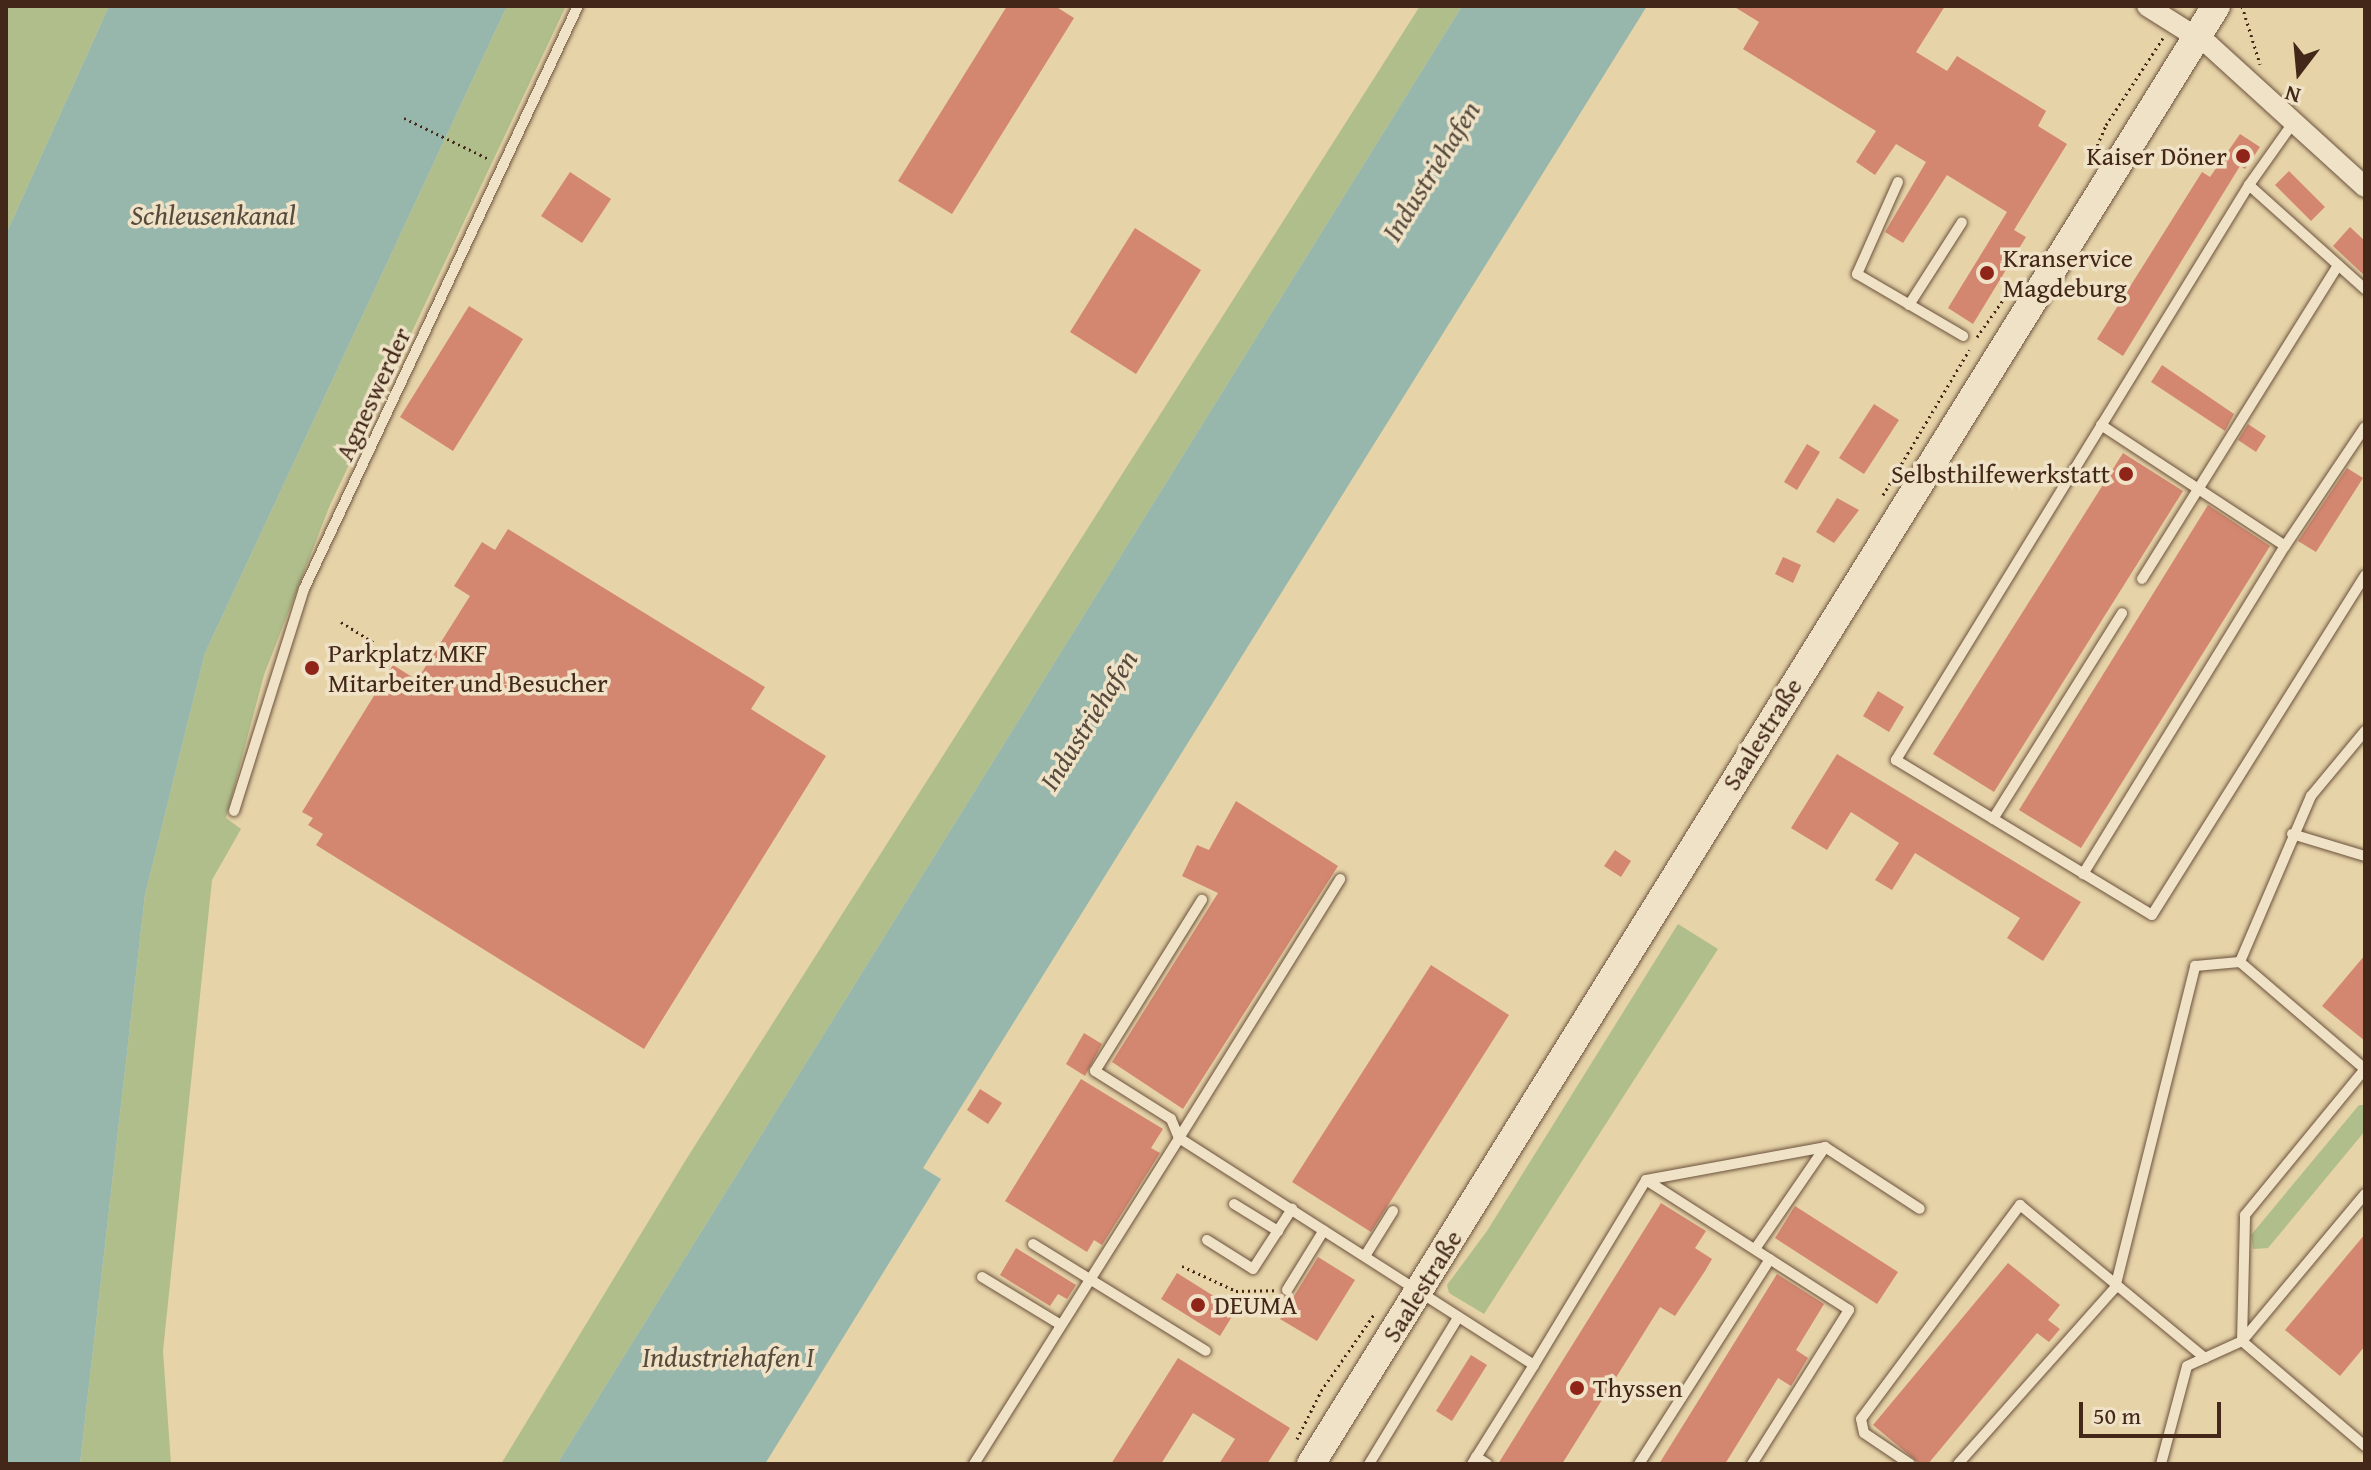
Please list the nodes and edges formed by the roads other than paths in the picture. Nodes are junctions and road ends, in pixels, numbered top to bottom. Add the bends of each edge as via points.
1 (578, 6) edge
2 (2147, 6) edge
3 (2216, 6) edge
4 (2197, 36) junction
5 (2293, 123) junction
6 (1898, 182) dead end
7 (2249, 185) junction
8 (2365, 187) edge
9 (1962, 222) dead end
10 (2338, 265) junction
11 (2365, 289) edge
12 (1909, 305) junction
13 (1963, 336) dead end
14 (2101, 425) junction
15 (2365, 427) edge
16 (2198, 489) junction
17 (2285, 546) junction
18 (2365, 575) edge
19 (2142, 579) dead end
20 (2122, 613) dead end
21 (2365, 731) edge
22 (234, 811) dead end
23 (1993, 819) junction
24 (2292, 834) junction
25 (2365, 856) edge
26 (2083, 874) junction
27 (1340, 879) dead end
28 (1202, 900) dead end
29 (2240, 962) junction
30 (2365, 1069) edge
31 (1179, 1138) junction
32 (1825, 1147) junction
33 (1646, 1180) junction
34 (2365, 1194) edge
35 (1234, 1204) dead end
36 (1292, 1209) junction
37 (1920, 1209) dead end
38 (1393, 1211) dead end
39 (1324, 1230) junction
40 (1278, 1231) junction
41 (1207, 1240) dead end
42 (1033, 1244) dead end
43 (1755, 1249) junction
44 (1365, 1256) junction
45 (1770, 1259) junction
46 (982, 1277) dead end
47 (1089, 1281) junction
48 (2115, 1288) junction
49 (1287, 1290) road end
50 (1417, 1294) junction
51 (1457, 1319) junction
52 (1061, 1325) junction
53 (2242, 1341) junction
54 (1206, 1351) dead end
55 (2205, 1358) junction
56 (1534, 1365) junction
57 (2365, 1446) edge
58 (1474, 1461) edge
59 (974, 1464) edge
60 (1311, 1464) edge
61 (1369, 1464) edge
62 (1487, 1464) edge
63 (1639, 1464) edge
64 (1752, 1464) edge
65 (1910, 1464) edge
66 (1958, 1464) edge
67 (2161, 1464) edge

1 - 22 lane, Agneswerder via 304,589
2 - 4 street
3 - 4 main road, Saalestraße
4 - 5 street
4 - 50 main road, Saalestraße
5 - 7 lane
5 - 8 street
6 - 12 lane via 1857,274
7 - 10 lane
7 - 14 lane
9 - 12 lane
10 - 11 lane
10 - 16 lane
12 - 13 lane
14 - 16 lane
14 - 23 lane via 1896,760
15 - 17 lane
16 - 17 lane
16 - 19 lane
17 - 26 lane
18 - 26 lane via 2152,915
20 - 23 lane
21 - 24 lane via 2311,796
23 - 26 lane
24 - 25 lane
24 - 29 lane
27 - 31 lane
28 - 31 lane via 1095,1071 1171,1119
29 - 30 lane
29 - 48 lane via 2195,966
30 - 53 lane via 2245,1215
31 - 36 lane
31 - 47 lane
32 - 33 lane
32 - 37 lane
32 - 43 lane
33 - 43 lane
33 - 56 lane
34 - 53 lane
35 - 40 lane
36 - 39 lane
36 - 40 lane
38 - 44 lane
39 - 44 lane
39 - 49 lane
40 - 41 lane via 1253,1269
42 - 47 lane
43 - 45 lane
44 - 50 lane
45 - 63 lane
45 - 64 lane via 1849,1310
46 - 52 lane
47 - 52 lane
47 - 54 lane
48 - 55 lane
48 - 65 lane via 2020,1205 1861,1419 1864,1433
48 - 66 lane
50 - 51 lane
50 - 60 main road, Saalestraße
51 - 56 lane
51 - 61 lane
52 - 59 lane
53 - 55 lane
53 - 57 lane
55 - 67 lane via 2187,1366
56 - 58 lane
58 - 62 lane

